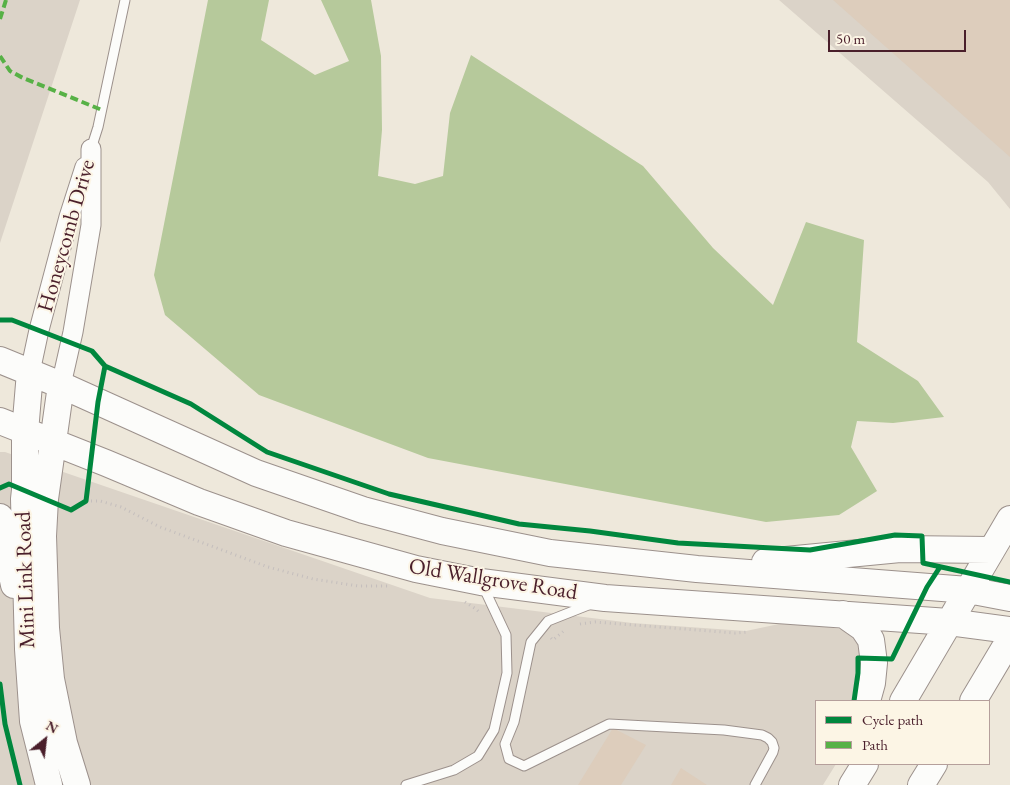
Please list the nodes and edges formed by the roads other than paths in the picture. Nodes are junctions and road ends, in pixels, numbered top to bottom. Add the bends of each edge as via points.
1 (125, 0) edge
2 (91, 150) junction
3 (0, 360) edge
4 (30, 372) junction
5 (62, 385) junction
6 (0, 421) edge
7 (25, 432) junction
8 (53, 442) junction
9 (0, 517) edge
10 (1000, 535) edge
11 (696, 569) junction
12 (481, 582) junction
13 (968, 590) junction
14 (605, 598) junction
15 (1010, 598) edge
16 (844, 614) junction
17 (950, 622) junction
18 (1010, 630) edge
19 (1010, 639) edge
20 (28, 649) junction
21 (867, 700) edge
22 (904, 700) edge
23 (973, 700) edge
24 (852, 765) edge
25 (864, 765) edge
26 (933, 765) edge
27 (49, 785) edge
28 (77, 785) edge
29 (406, 785) edge
30 (755, 785) edge
31 (846, 785) edge
32 (852, 785) edge
33 (921, 785) edge

1 - 2 lane
2 - 4 street, Honeycomb Drive via 69,217
2 - 5 street, Honeycomb Drive via 91,225
3 - 4 main road, Old Wallgrove Road
4 - 5 main road, Old Wallgrove Road
4 - 7 main road, Mini Link Road
5 - 8 main road, Mini Link Road
5 - 11 main road, Old Wallgrove Road via 256,472 363,510 442,531 550,553
6 - 7 main road, Old Wallgrove Road
7 - 8 main road, Old Wallgrove Road
7 - 20 main road, Mini Link Road
8 - 12 main road, Old Wallgrove Road via 198,502 286,533 416,569
8 - 28 main road, Mini Link Road via 43,536 46,628 64,743
9 - 20 main road
10 - 11 main road via 900,549
10 - 13 main road
11 - 13 main road, Old Wallgrove Road
12 - 14 main road, Old Wallgrove Road
12 - 29 lane via 506,635 507,673 494,730 478,756 454,770
13 - 15 main road, Old Wallgrove Road
13 - 17 main road
14 - 16 main road, Old Wallgrove Road
14 - 30 lane via 548,621 531,642 514,722 505,744 509,759 524,766 609,724 724,730 762,735 772,742 773,752
16 - 17 main road, Old Wallgrove Road
16 - 21 main road via 863,628 871,640 874,663
17 - 18 main road, Old Wallgrove Road
17 - 22 main road
19 - 23 main road
20 - 27 main road, Mini Link Road via 33,721
24 - 31 main road
25 - 32 main road
26 - 33 main road

